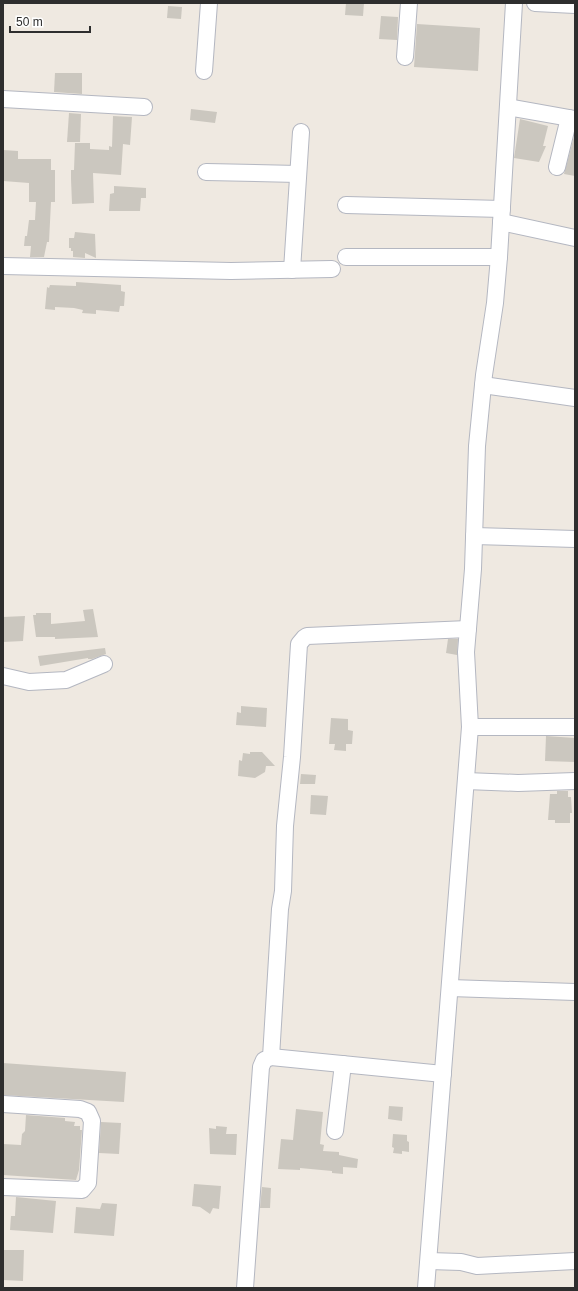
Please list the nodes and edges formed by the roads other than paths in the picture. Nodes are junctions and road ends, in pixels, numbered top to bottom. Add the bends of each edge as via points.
1 (208, 3) edge
2 (409, 3) edge
3 (514, 3) edge
4 (535, 3) edge
5 (575, 5) edge
6 (405, 57) dead end
7 (204, 71) dead end
8 (3, 99) edge
9 (144, 107) dead end
10 (508, 107) junction
11 (572, 118) edge
12 (301, 132) dead end
13 (557, 167) dead end
14 (206, 172) dead end
15 (298, 174) junction
16 (346, 205) dead end
17 (502, 216) junction
18 (575, 238) edge
19 (346, 257) dead end
20 (499, 257) junction
21 (3, 266) edge
22 (332, 269) dead end
23 (292, 270) junction
24 (483, 385) junction
25 (575, 398) edge
26 (474, 536) junction
27 (575, 539) edge
28 (468, 629) junction
29 (104, 664) dead end
30 (3, 676) edge
31 (470, 727) junction
32 (575, 727) edge
33 (466, 781) junction
34 (575, 781) edge
35 (450, 988) junction
36 (575, 992) edge
37 (271, 1057) junction
38 (343, 1064) junction
39 (443, 1074) junction
40 (3, 1104) edge
41 (335, 1131) dead end
42 (3, 1187) edge
43 (429, 1261) junction
44 (575, 1261) edge
45 (245, 1288) edge
46 (426, 1288) edge

1 - 7 street
2 - 6 street
3 - 10 street
4 - 5 street
8 - 9 street
10 - 11 street
10 - 17 street
11 - 13 street
12 - 15 street
14 - 15 street
15 - 23 street
16 - 17 street
17 - 18 street
17 - 20 street
19 - 20 street
20 - 24 street
21 - 23 street via 160,271
22 - 23 street
24 - 25 street
24 - 26 street via 477,446
26 - 27 street
26 - 28 street
28 - 31 street via 466,652
28 - 37 street via 307,636 299,644
29 - 30 street via 66,680 29,682
31 - 32 street
31 - 33 street
33 - 34 street
33 - 35 street
35 - 36 street
35 - 39 street
37 - 38 street
37 - 45 street via 264,1060 261,1066
38 - 39 street
38 - 41 street
39 - 43 street
40 - 42 street via 80,1109 90,1114 92,1121 88,1183 82,1190
43 - 44 street via 461,1262 477,1266
43 - 46 street

